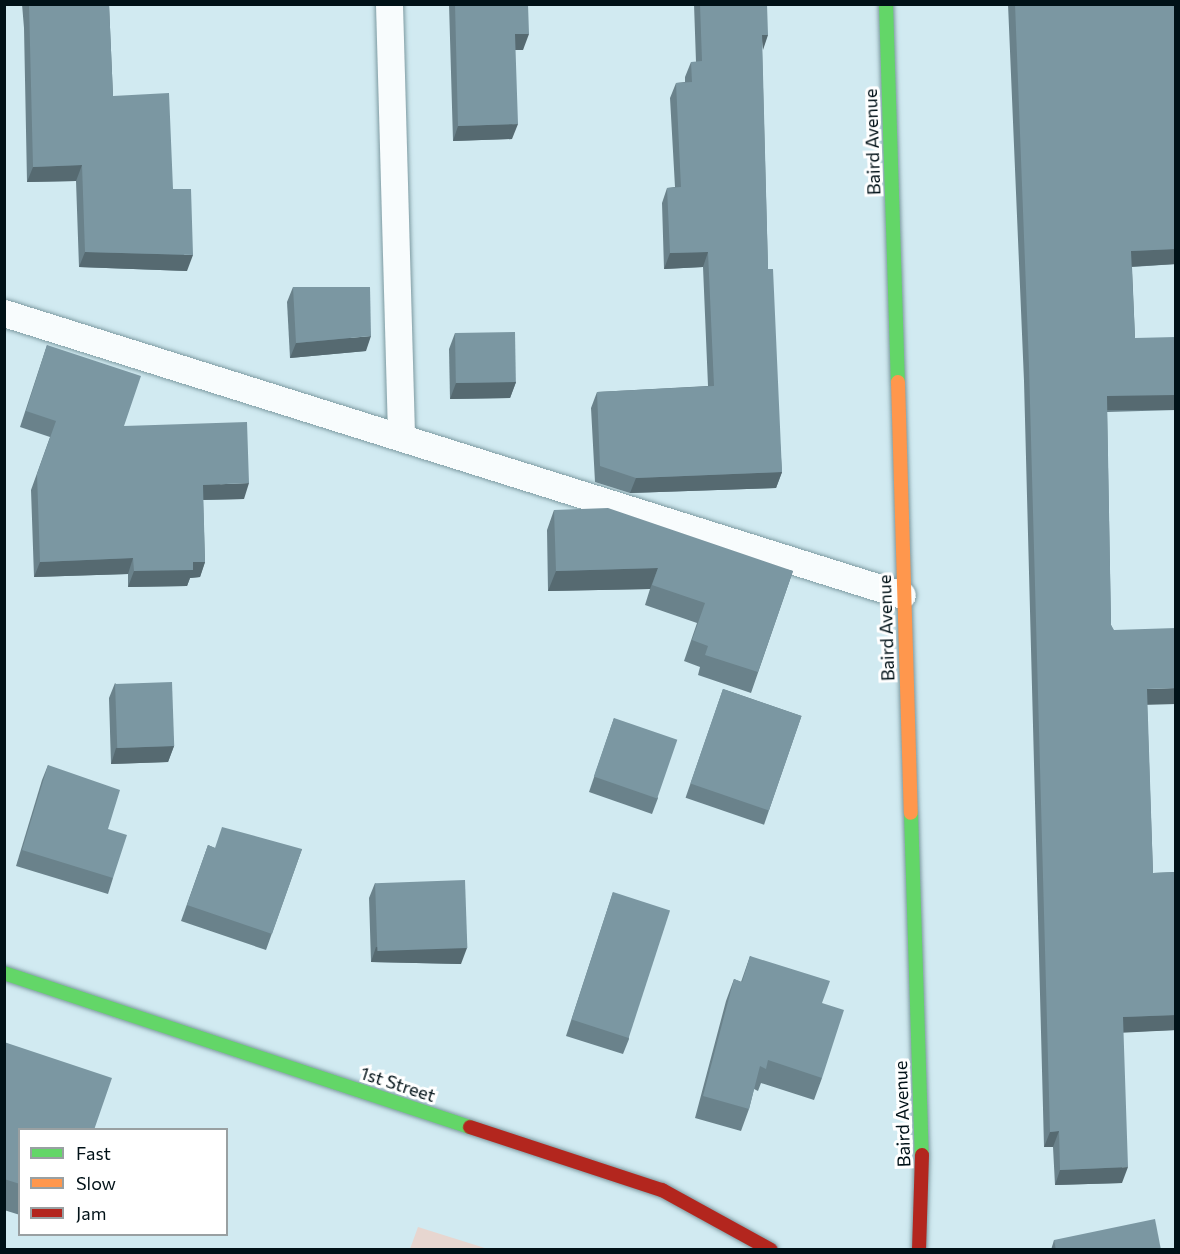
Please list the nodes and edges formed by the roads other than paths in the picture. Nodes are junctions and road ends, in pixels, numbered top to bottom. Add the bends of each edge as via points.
1 (389, 4) edge
2 (886, 4) edge
3 (4, 313) edge
4 (401, 436) junction
5 (902, 595) junction
6 (4, 973) edge
7 (771, 1250) edge
8 (919, 1250) edge

1 - 4 lane
2 - 5 street, Baird Avenue
3 - 4 lane
4 - 5 lane
5 - 8 street, Baird Avenue via 924,1222
6 - 7 street, 1st Street via 662,1190

